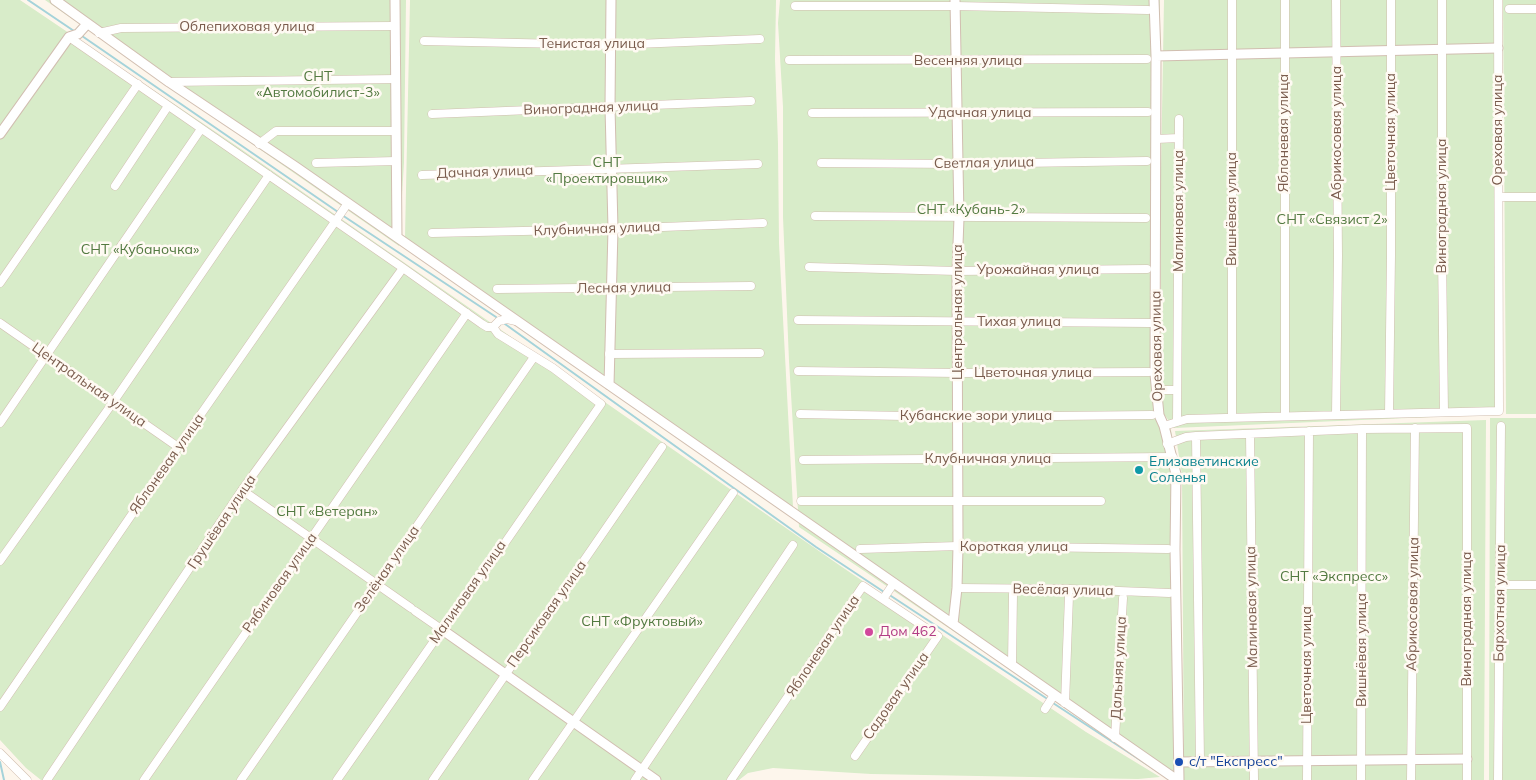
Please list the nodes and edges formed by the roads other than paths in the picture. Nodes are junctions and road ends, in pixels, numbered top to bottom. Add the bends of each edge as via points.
1 (55, 0) edge
2 (395, 0) edge
3 (611, 0) edge
4 (1154, 0) edge
5 (1232, 0) edge
6 (1284, 0) edge
7 (1336, 0) edge
8 (1391, 0) edge
9 (1442, 0) edge
10 (1498, 0) edge
11 (955, 3) edge
12 (795, 6) dead end
13 (1509, 9) dead end
14 (1536, 9) edge
15 (1148, 10) dead end
16 (87, 24) junction
17 (394, 26) junction
18 (100, 33) junction
19 (69, 37) junction
20 (760, 39) dead end
21 (424, 41) dead end
22 (611, 45) junction
23 (1498, 48) junction
24 (1442, 49) junction
25 (1391, 50) junction
26 (1337, 52) junction
27 (1284, 53) junction
28 (1232, 54) junction
29 (1156, 56) junction
30 (789, 60) dead end
31 (1147, 60) dead end
32 (957, 61) junction
33 (396, 79) junction
34 (169, 82) junction
35 (138, 84) junction
36 (751, 101) dead end
37 (168, 106) junction
38 (610, 107) junction
39 (1148, 112) dead end
40 (812, 113) dead end
41 (957, 113) junction
42 (432, 114) dead end
43 (1178, 119) dead end
44 (201, 129) junction
45 (396, 131) junction
46 (0, 134) edge
47 (1179, 138) junction
48 (1156, 139) junction
49 (259, 144) junction
50 (396, 161) junction
51 (1147, 161) dead end
52 (316, 164) dead end
53 (758, 164) dead end
54 (821, 164) dead end
55 (958, 164) junction
56 (613, 168) junction
57 (422, 175) dead end
58 (269, 176) junction
59 (115, 186) dead end
60 (1499, 196) junction
61 (1536, 197) edge
62 (348, 203) junction
63 (815, 216) dead end
64 (959, 218) junction
65 (1146, 218) dead end
66 (335, 222) junction
67 (763, 223) dead end
68 (613, 229) junction
69 (432, 233) dead end
70 (397, 237) junction
71 (809, 267) dead end
72 (403, 268) junction
73 (1147, 270) dead end
74 (957, 271) junction
75 (0, 283) edge
76 (751, 286) dead end
77 (496, 289) dead end
78 (610, 289) junction
79 (467, 314) junction
80 (516, 320) junction
81 (798, 320) dead end
82 (957, 322) junction
83 (0, 323) edge
84 (1150, 323) dead end
85 (494, 327) junction
86 (760, 353) dead end
87 (610, 354) junction
88 (47, 356) junction
89 (534, 357) junction
90 (798, 371) dead end
91 (1149, 372) dead end
92 (958, 373) junction
93 (609, 385) junction
94 (1157, 390) junction
95 (1177, 390) junction
96 (114, 401) junction
97 (600, 403) junction
98 (1444, 412) junction
99 (800, 414) dead end
100 (1389, 414) junction
101 (1152, 415) dead end
102 (1336, 415) junction
103 (1285, 416) junction
104 (957, 417) junction
105 (1232, 418) junction
106 (1178, 422) junction
107 (0, 423) edge
108 (1164, 426) junction
109 (1501, 426) dead end
110 (1415, 428) junction
111 (1362, 429) junction
112 (1309, 431) junction
113 (1250, 434) junction
114 (1196, 436) junction
115 (1167, 444) junction
116 (178, 447) junction
117 (662, 447) dead end
118 (1172, 457) junction
119 (958, 459) junction
120 (803, 460) dead end
121 (242, 490) junction
122 (733, 493) dead end
123 (1101, 501) dead end
124 (801, 502) dead end
125 (957, 502) junction
126 (311, 538) junction
127 (793, 545) dead end
128 (958, 546) junction
129 (1168, 548) dead end
130 (860, 549) dead end
131 (0, 561) edge
132 (491, 563) dead end
133 (376, 584) junction
134 (1501, 585) junction
135 (1536, 585) edge
136 (957, 588) junction
137 (888, 592) junction
138 (1169, 593) dead end
139 (1013, 594) dead end
140 (468, 596) dead end
141 (1069, 596) dead end
142 (1123, 598) dead end
143 (953, 624) junction
144 (443, 630) junction
145 (938, 636) joint
146 (1012, 665) junction
147 (506, 674) junction
148 (1065, 703) junction
149 (0, 707) edge
150 (574, 721) junction
151 (1115, 738) junction
152 (0, 753) edge
153 (855, 756) dead end
154 (1467, 759) junction
155 (1412, 760) junction
156 (1361, 761) junction
157 (1179, 762) junction
158 (1200, 762) junction
159 (1254, 762) junction
160 (1307, 762) junction
161 (642, 770) junction
162 (27, 780) edge
163 (47, 780) edge
164 (144, 780) edge
165 (241, 780) edge
166 (338, 780) edge
167 (432, 780) edge
168 (533, 780) edge
169 (635, 780) edge
170 (656, 780) edge
171 (731, 780) edge
172 (1178, 780) edge
173 (1254, 780) edge
174 (1307, 780) edge
175 (1361, 780) edge
176 (1411, 780) edge
177 (1467, 780) edge
178 (1498, 780) edge

1 - 16 street
2 - 17 street
3 - 22 street
4 - 29 street, Ореховая улица
5 - 28 street, Вишнёвая улица
6 - 27 street, Яблоневая улица
7 - 26 street, Абрикосовая улица
8 - 25 street, Цветочная улица
9 - 24 street, Виноградная улица
10 - 23 street, Ореховая улица
11 - 12 street
11 - 15 street
11 - 32 street, Центральная улица
13 - 14 street
16 - 18 street
16 - 19 street via 78,34
17 - 18 street, Облепиховая улица via 120,28
17 - 33 street
18 - 34 street
19 - 35 street
19 - 46 street
20 - 22 street, Тенистая улица
21 - 22 street, Тенистая улица
22 - 38 street
23 - 24 street
23 - 60 street, Ореховая улица
24 - 25 street
24 - 98 street, Виноградная улица
25 - 26 street
25 - 100 street, Цветочная улица
26 - 27 street
26 - 102 street, Абрикосовая улица
27 - 28 street
27 - 103 street, Яблоневая улица
28 - 29 street
28 - 105 street, Вишнёвая улица
29 - 48 street, Ореховая улица
30 - 32 street, Весенняя улица
31 - 32 street, Весенняя улица
32 - 41 street, Центральная улица
33 - 34 street
33 - 45 street
34 - 49 street
35 - 37 street
35 - 75 street
36 - 38 street, Виноградная улица
37 - 44 street
37 - 59 street
38 - 42 street, Виноградная улица
38 - 56 street
39 - 41 street, Удачная улица
40 - 41 street, Удачная улица
41 - 55 street, Центральная улица
43 - 47 street, Малиновая улица
44 - 58 street
44 - 88 street
45 - 49 street via 276,131
45 - 50 street
47 - 48 street
47 - 95 street, Малиновая улица
48 - 94 street, Ореховая улица
49 - 62 street
50 - 52 street
50 - 70 street
51 - 55 street, Светлая улица
53 - 56 street, Дачная улица
54 - 55 street, Светлая улица
55 - 64 street, Центральная улица
56 - 57 street, Дачная улица
56 - 68 street
58 - 66 street
58 - 96 street
60 - 61 street
60 - 98 street, Ореховая улица via 1499,411
62 - 66 street, Яблоневая улица
62 - 70 street
63 - 64 street
64 - 65 street
64 - 74 street, Центральная улица
66 - 72 street
66 - 116 street, Яблоневая улица
67 - 68 street, Клубничная улица
68 - 69 street, Клубничная улица
68 - 78 street
70 - 80 street
71 - 74 street, Урожайная улица
72 - 79 street
72 - 121 street, Грушёвая улица
73 - 74 street, Урожайная улица
74 - 82 street, Центральная улица
76 - 78 street, Лесная улица
77 - 78 street, Лесная улица
78 - 87 street
79 - 85 street via 487,327
79 - 126 street, Рябиновая улица
80 - 85 street via 499,321
80 - 93 street
81 - 82 street, Тихая улица
82 - 84 street, Тихая улица
82 - 92 street, Центральная улица
83 - 88 street, Центральная улица
85 - 89 street via 498,334
86 - 87 street
87 - 93 street
88 - 96 street, Центральная улица
88 - 107 street
89 - 97 street
89 - 133 street, Зелёная улица
90 - 92 street, Цветочная улица
91 - 92 street, Цветочная улица
92 - 104 street, Центральная улица
93 - 137 street
94 - 95 street
94 - 108 street, Ореховая улица via 1159,415
95 - 106 street, Малиновая улица
96 - 116 street, Центральная улица
96 - 131 street
97 - 132 street
97 - 144 street, Малиновая улица
98 - 100 street
99 - 104 street, Кубанские зори улица
100 - 102 street
101 - 104 street, Кубанские зори улица
102 - 103 street
103 - 105 street
104 - 119 street, Центральная улица
105 - 106 street
106 - 108 street
108 - 115 street, Ореховая улица
109 - 134 street, Бархотная улица
110 - 111 street
110 - 154 street, Виноградная улица via 1467,428
110 - 155 street, Абрикосовая улица
111 - 112 street
111 - 156 street, Вишнёвая улица
112 - 113 street
112 - 160 street, Цветочная улица
113 - 114 street
113 - 159 street, Малиновая улица
114 - 115 street
114 - 158 street
115 - 118 street, Ореховая улица
116 - 149 street, Яблоневая улица
117 - 147 street, Персиковая улица
118 - 119 street, Клубничная улица
118 - 157 street, Ореховая улица via 1176,474
119 - 120 street, Клубничная улица
119 - 125 street, Центральная улица
121 - 126 street
121 - 163 street, Грушёвая улица
122 - 150 street
123 - 125 street
124 - 125 street
125 - 128 street, Центральная улица
126 - 133 street
126 - 164 street, Рябиновая улица
127 - 161 street
128 - 129 street, Короткая улица
128 - 130 street, Короткая улица
128 - 136 street, Центральная улица
133 - 144 street
133 - 165 street, Зелёная улица
134 - 135 street
134 - 178 street, Бархотная улица
136 - 138 street, Весёлая улица
136 - 143 street, Центральная улица
137 - 143 street
137 - 145 street, Яблоневая улица
137 - 171 street, Яблоневая улица via 864,586
139 - 146 street
140 - 144 street
141 - 148 street
142 - 151 street, Дальняя улица
143 - 146 street
144 - 147 street
144 - 166 street
145 - 153 street, Садовая улица
146 - 148 street via 1050,701
147 - 150 street
147 - 167 street, Персиковая улица
148 - 151 street
150 - 161 street
150 - 168 street
151 - 172 street
152 - 162 street
154 - 155 street
154 - 177 street, Виноградная улица
155 - 156 street
155 - 176 street, Абрикосовая улица
156 - 160 street
156 - 175 street, Вишнёвая улица
157 - 158 street
157 - 172 street, Ореховая улица
158 - 159 street
159 - 160 street
159 - 173 street, Малиновая улица
160 - 174 street, Цветочная улица
161 - 169 street
161 - 170 street

